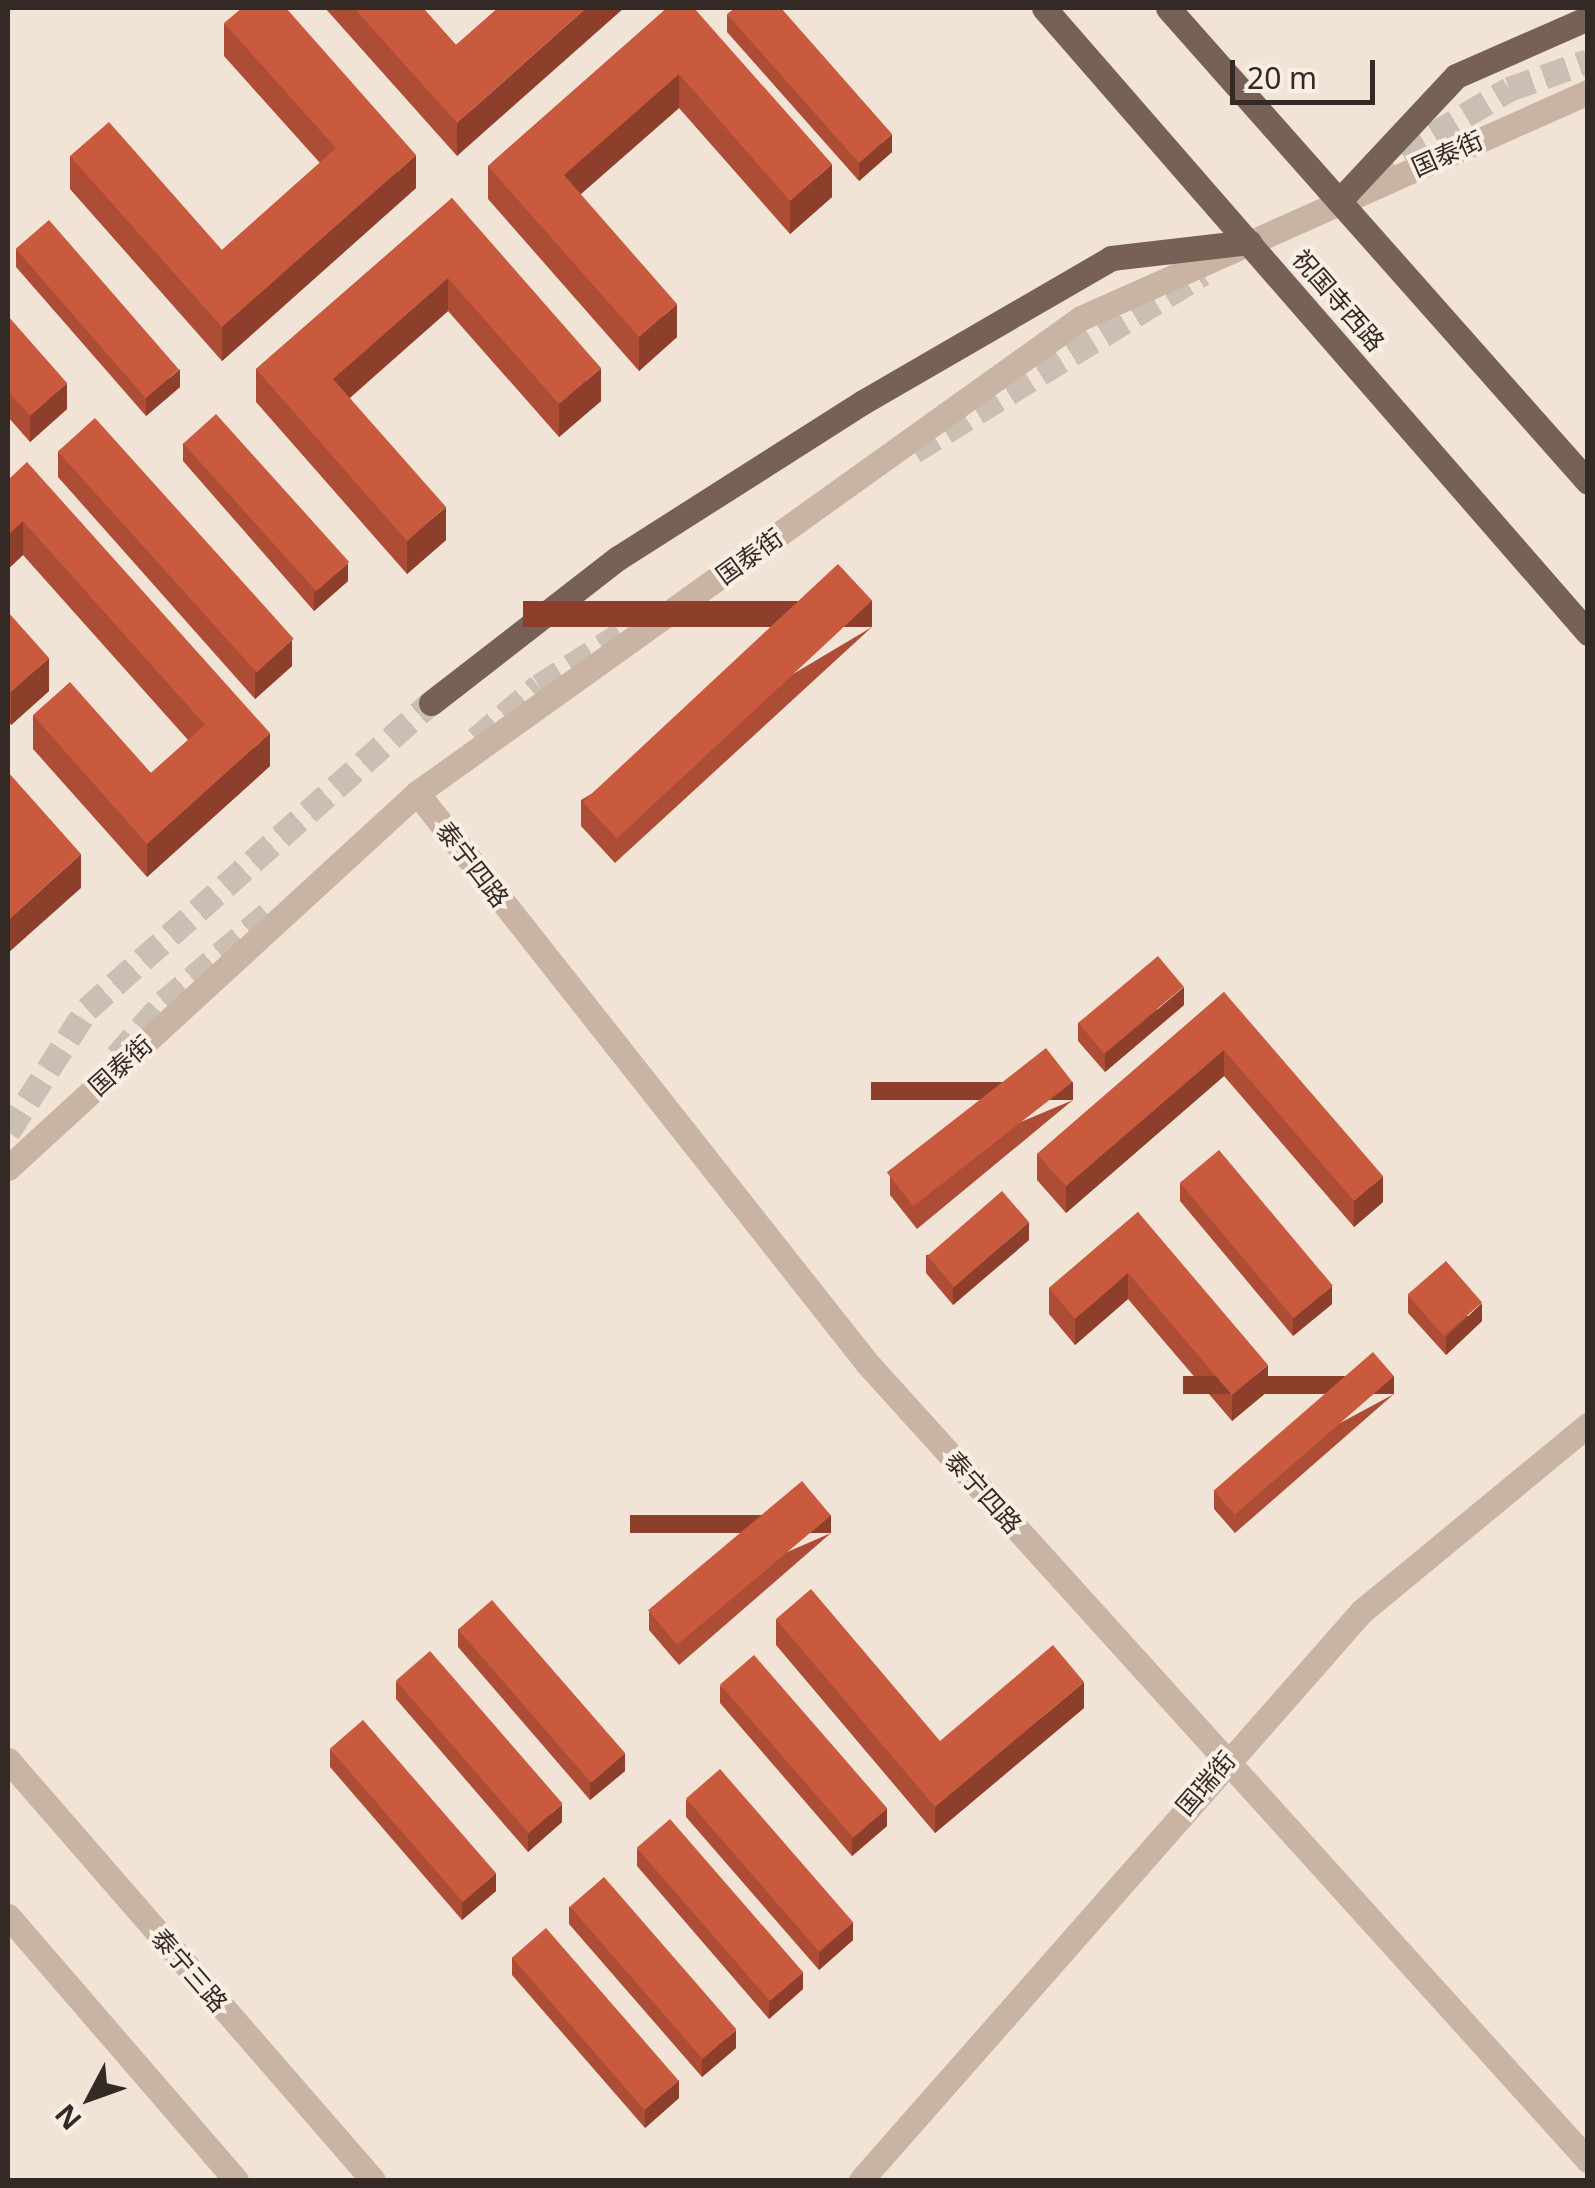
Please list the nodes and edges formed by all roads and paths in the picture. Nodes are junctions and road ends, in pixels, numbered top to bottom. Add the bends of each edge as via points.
1 (1044, 8) edge
2 (1168, 8) edge
3 (1588, 18) edge
4 (1588, 92) edge
5 (1339, 201) junction
6 (1248, 242) junction
7 (1588, 482) edge
8 (1588, 633) edge
9 (432, 703) tunnel mouth
10 (418, 793) junction
11 (8, 1168) edge
12 (1588, 1425) edge
13 (1226, 1759) junction
14 (8, 1760) edge
15 (8, 1916) edge
16 (1588, 2160) edge
17 (236, 2180) edge
18 (374, 2180) edge
19 (861, 2180) edge

1 - 6 main road, 祝国寺西路
2 - 5 main road
3 - 5 main road via 1456,76
4 - 5 street, 国泰街
5 - 6 street, 国泰街
5 - 7 main road
6 - 8 main road, 祝国寺西路
6 - 9 main road via 1111,258 863,402 618,558
6 - 10 street, 国泰街 via 1081,318
10 - 11 street, 国泰街
10 - 13 street, 泰宁四路 via 868,1363
12 - 13 street, 国瑞街 via 1362,1611
13 - 16 street, 泰宁四路
13 - 19 street, 国瑞街
14 - 18 street, 泰宁三路
15 - 17 street

